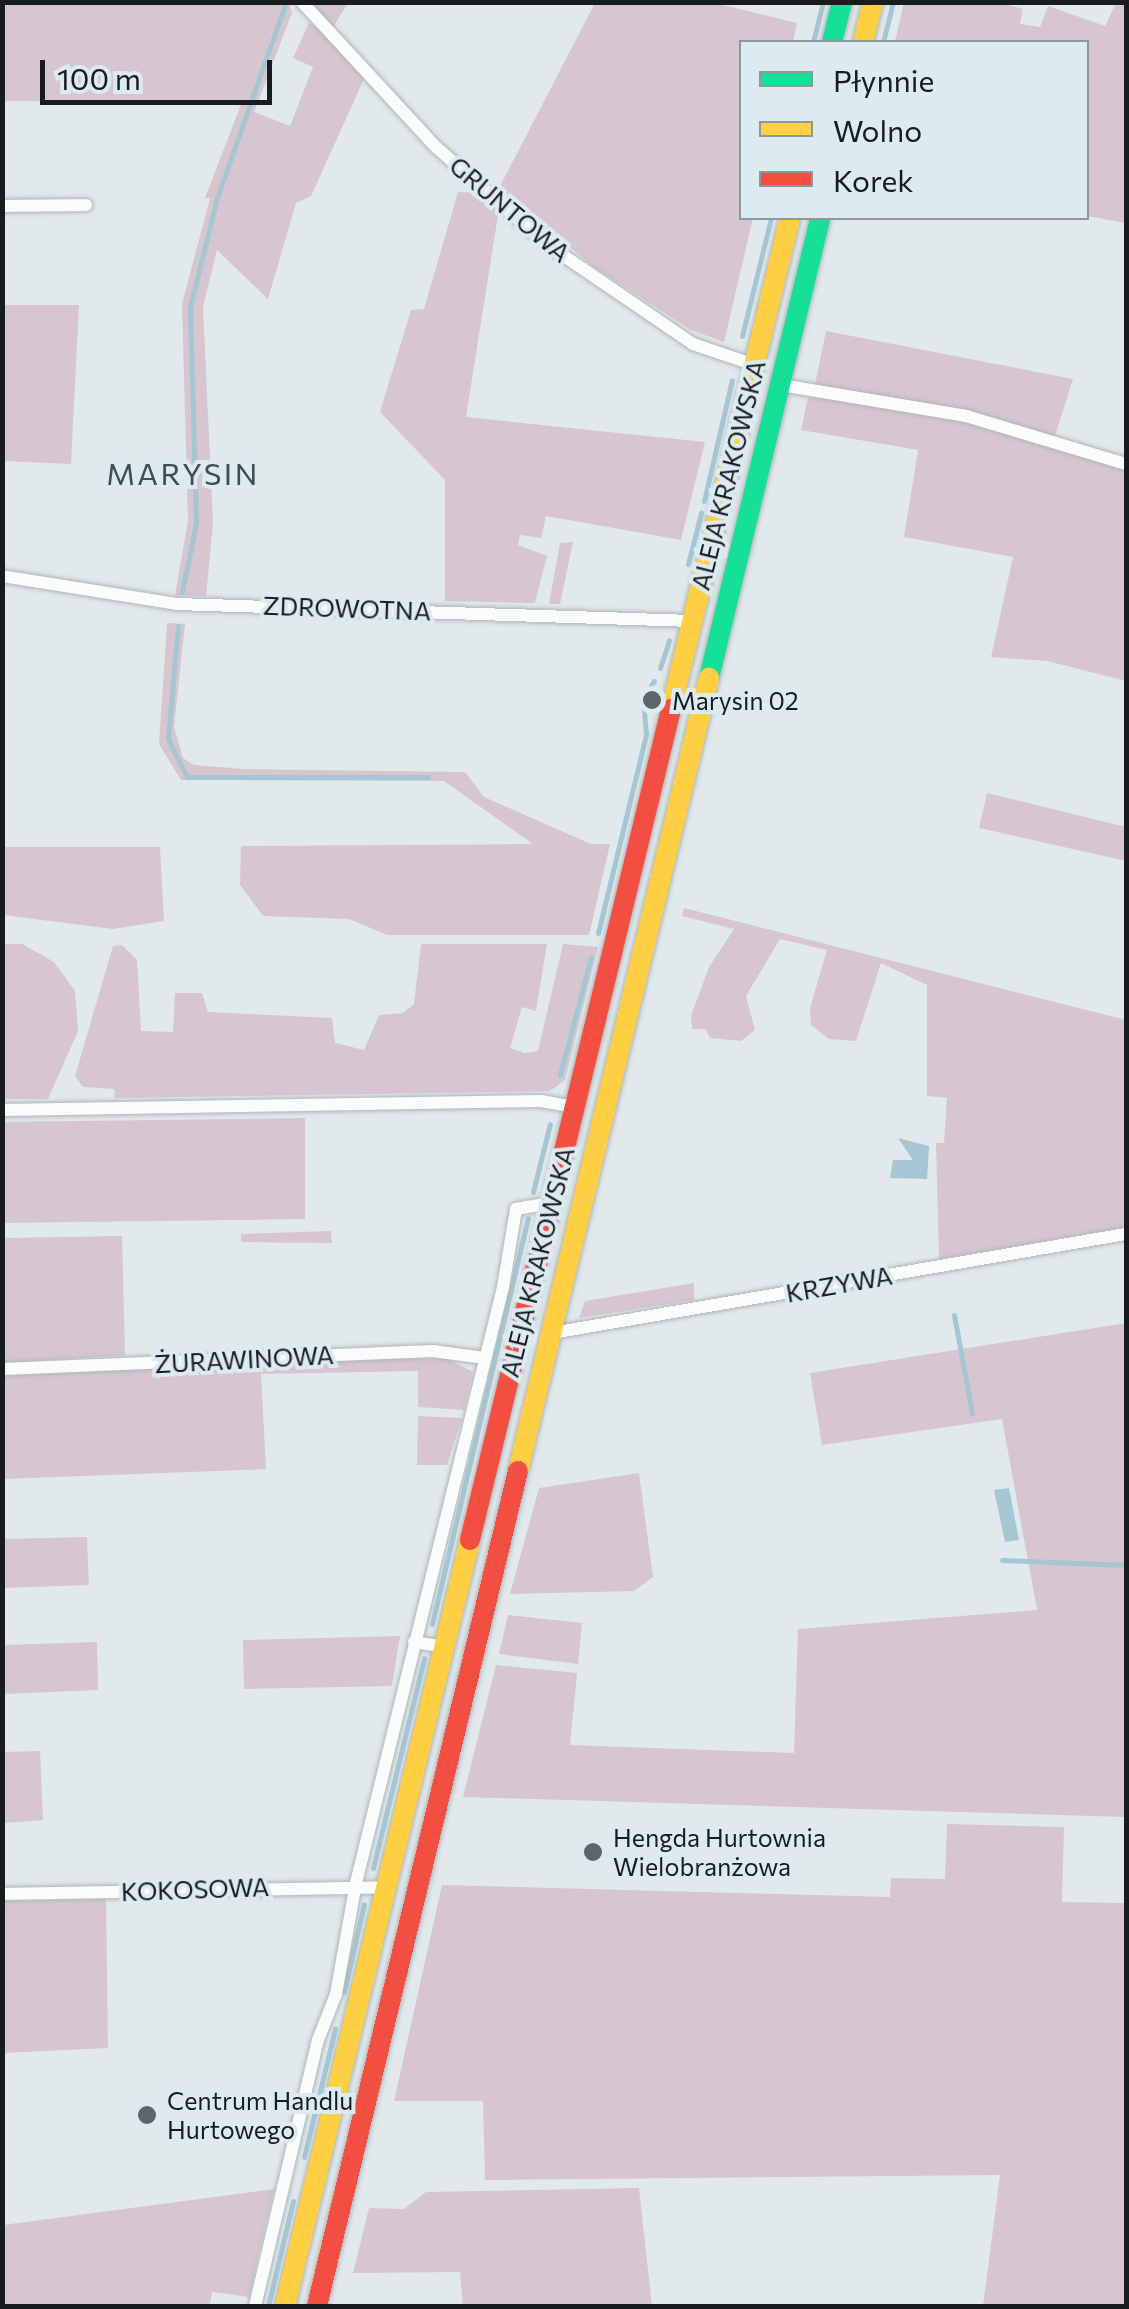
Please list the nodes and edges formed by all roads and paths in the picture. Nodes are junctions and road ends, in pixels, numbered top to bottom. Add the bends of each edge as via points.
1 (302, 2) edge
2 (842, 2) edge
3 (873, 2) edge
4 (832, 40) edge
5 (863, 40) edge
6 (86, 205) dead end
7 (2, 206) edge
8 (790, 220) edge
9 (820, 220) edge
10 (755, 365) junction
11 (781, 385) junction
12 (1126, 464) edge
13 (2, 576) edge
14 (692, 621) junction
15 (575, 1107) junction
16 (2, 1110) edge
17 (551, 1203) junction
18 (1126, 1234) edge
19 (552, 1334) junction
20 (485, 1358) junction
21 (2, 1369) edge
22 (414, 1642) junction
23 (445, 1647) junction
24 (356, 1883) junction
25 (388, 1887) junction
26 (2, 1894) edge
27 (331, 2011) junction
28 (356, 2018) junction
29 (255, 2306) edge
30 (285, 2306) edge
31 (317, 2306) edge

1 - 10 street, GRUNTOWA via 436,147 546,243 694,344
2 - 4 main road
3 - 5 main road
6 - 7 street
8 - 10 main road, ALEJA KRAKOWSKA
9 - 11 main road, ALEJA KRAKOWSKA
10 - 14 main road, ALEJA KRAKOWSKA
11 - 12 street via 966,416
11 - 19 main road, ALEJA KRAKOWSKA
13 - 14 street, ZDROWOTNA via 176,604
14 - 15 main road, ALEJA KRAKOWSKA
15 - 16 street via 541,1101
15 - 17 main road, ALEJA KRAKOWSKA
17 - 20 street via 516,1209
17 - 23 main road, ALEJA KRAKOWSKA
18 - 19 street, KRZYWA
19 - 31 main road, ALEJA KRAKOWSKA
20 - 21 street, ŻURAWINOWA via 433,1351
20 - 22 street
22 - 23 street
22 - 24 street
23 - 25 main road, ALEJA KRAKOWSKA
24 - 25 street, KOKOSOWA
24 - 26 street, KOKOSOWA
24 - 27 street
25 - 28 main road, ALEJA KRAKOWSKA
27 - 28 street
27 - 29 street via 318,2040
28 - 30 main road, ALEJA KRAKOWSKA

